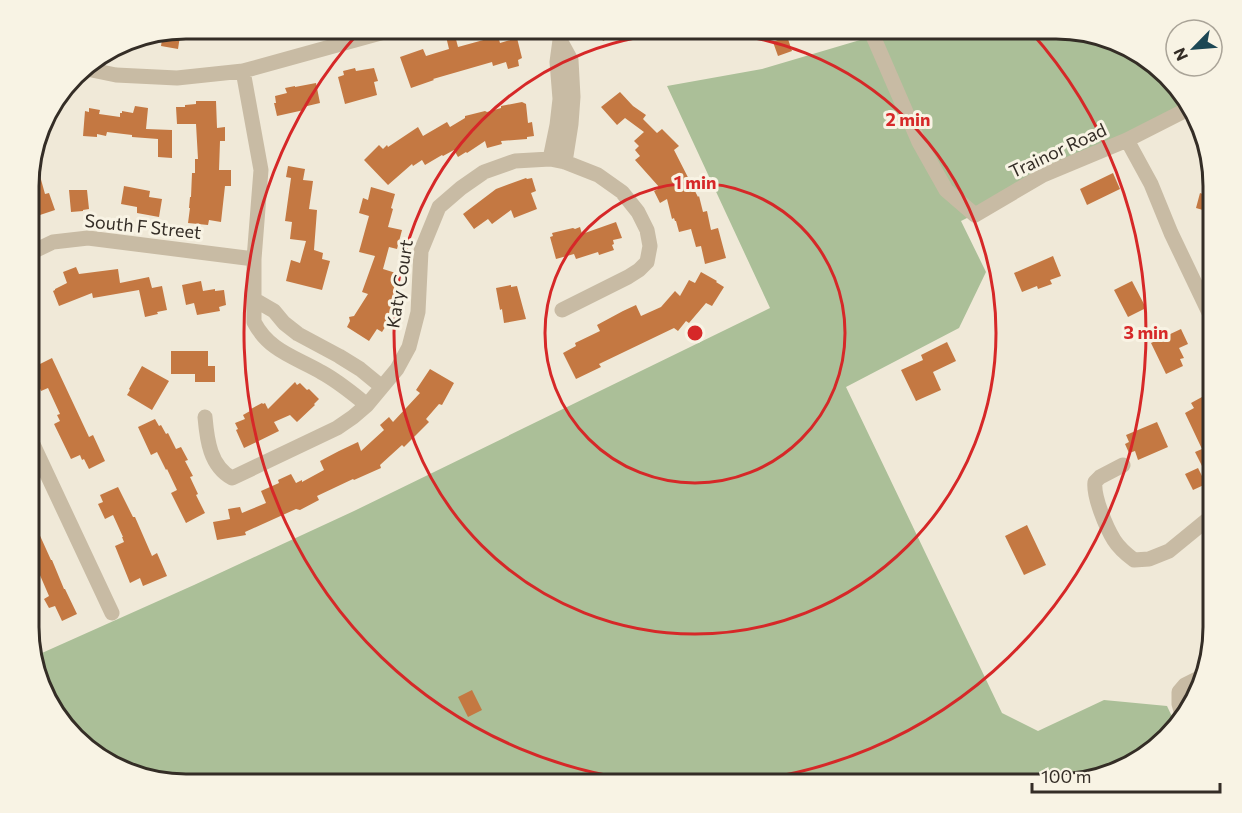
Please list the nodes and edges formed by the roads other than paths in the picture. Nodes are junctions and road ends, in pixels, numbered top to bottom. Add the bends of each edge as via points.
1 (356, 39) edge
2 (561, 39) edge
3 (875, 39) edge
4 (95, 71) edge
5 (243, 71) junction
6 (1183, 112) edge
7 (1127, 140) junction
8 (557, 160) junction
9 (39, 249) edge
10 (254, 259) junction
11 (255, 300) junction
12 (1203, 300) edge
13 (562, 310) dead end
14 (382, 387) junction
15 (367, 405) junction
16 (205, 417) dead end
17 (39, 457) edge
18 (1123, 465) dead end
19 (1203, 523) edge
20 (112, 613) dead end
21 (1192, 681) edge
22 (1180, 706) edge

1 - 5 street
2 - 8 street via 571,60 573,97 571,124
3 - 7 street, Trainor Road via 940,181 975,215 1043,176
4 - 5 street via 177,78
5 - 10 street via 261,170
6 - 7 street, Trainor Road
7 - 12 street
8 - 13 street, Katy Court via 598,175 622,192 638,212 650,246 647,262 639,270
8 - 14 street, Katy Court via 515,161 484,172 439,207 421,251 418,312 409,347 398,369
9 - 10 street, South F Street via 53,242 88,238
10 - 11 street
11 - 14 street via 274,311 298,334 360,369
11 - 15 street via 254,322 268,340 291,358 341,384
14 - 15 street, Katy Court
15 - 16 street, Katy Court via 337,428 232,478 224,474 210,450
17 - 20 street
18 - 19 street via 1100,477 1094,489 1114,540 1134,560 1149,559 1168,550
21 - 22 street via 1179,692

